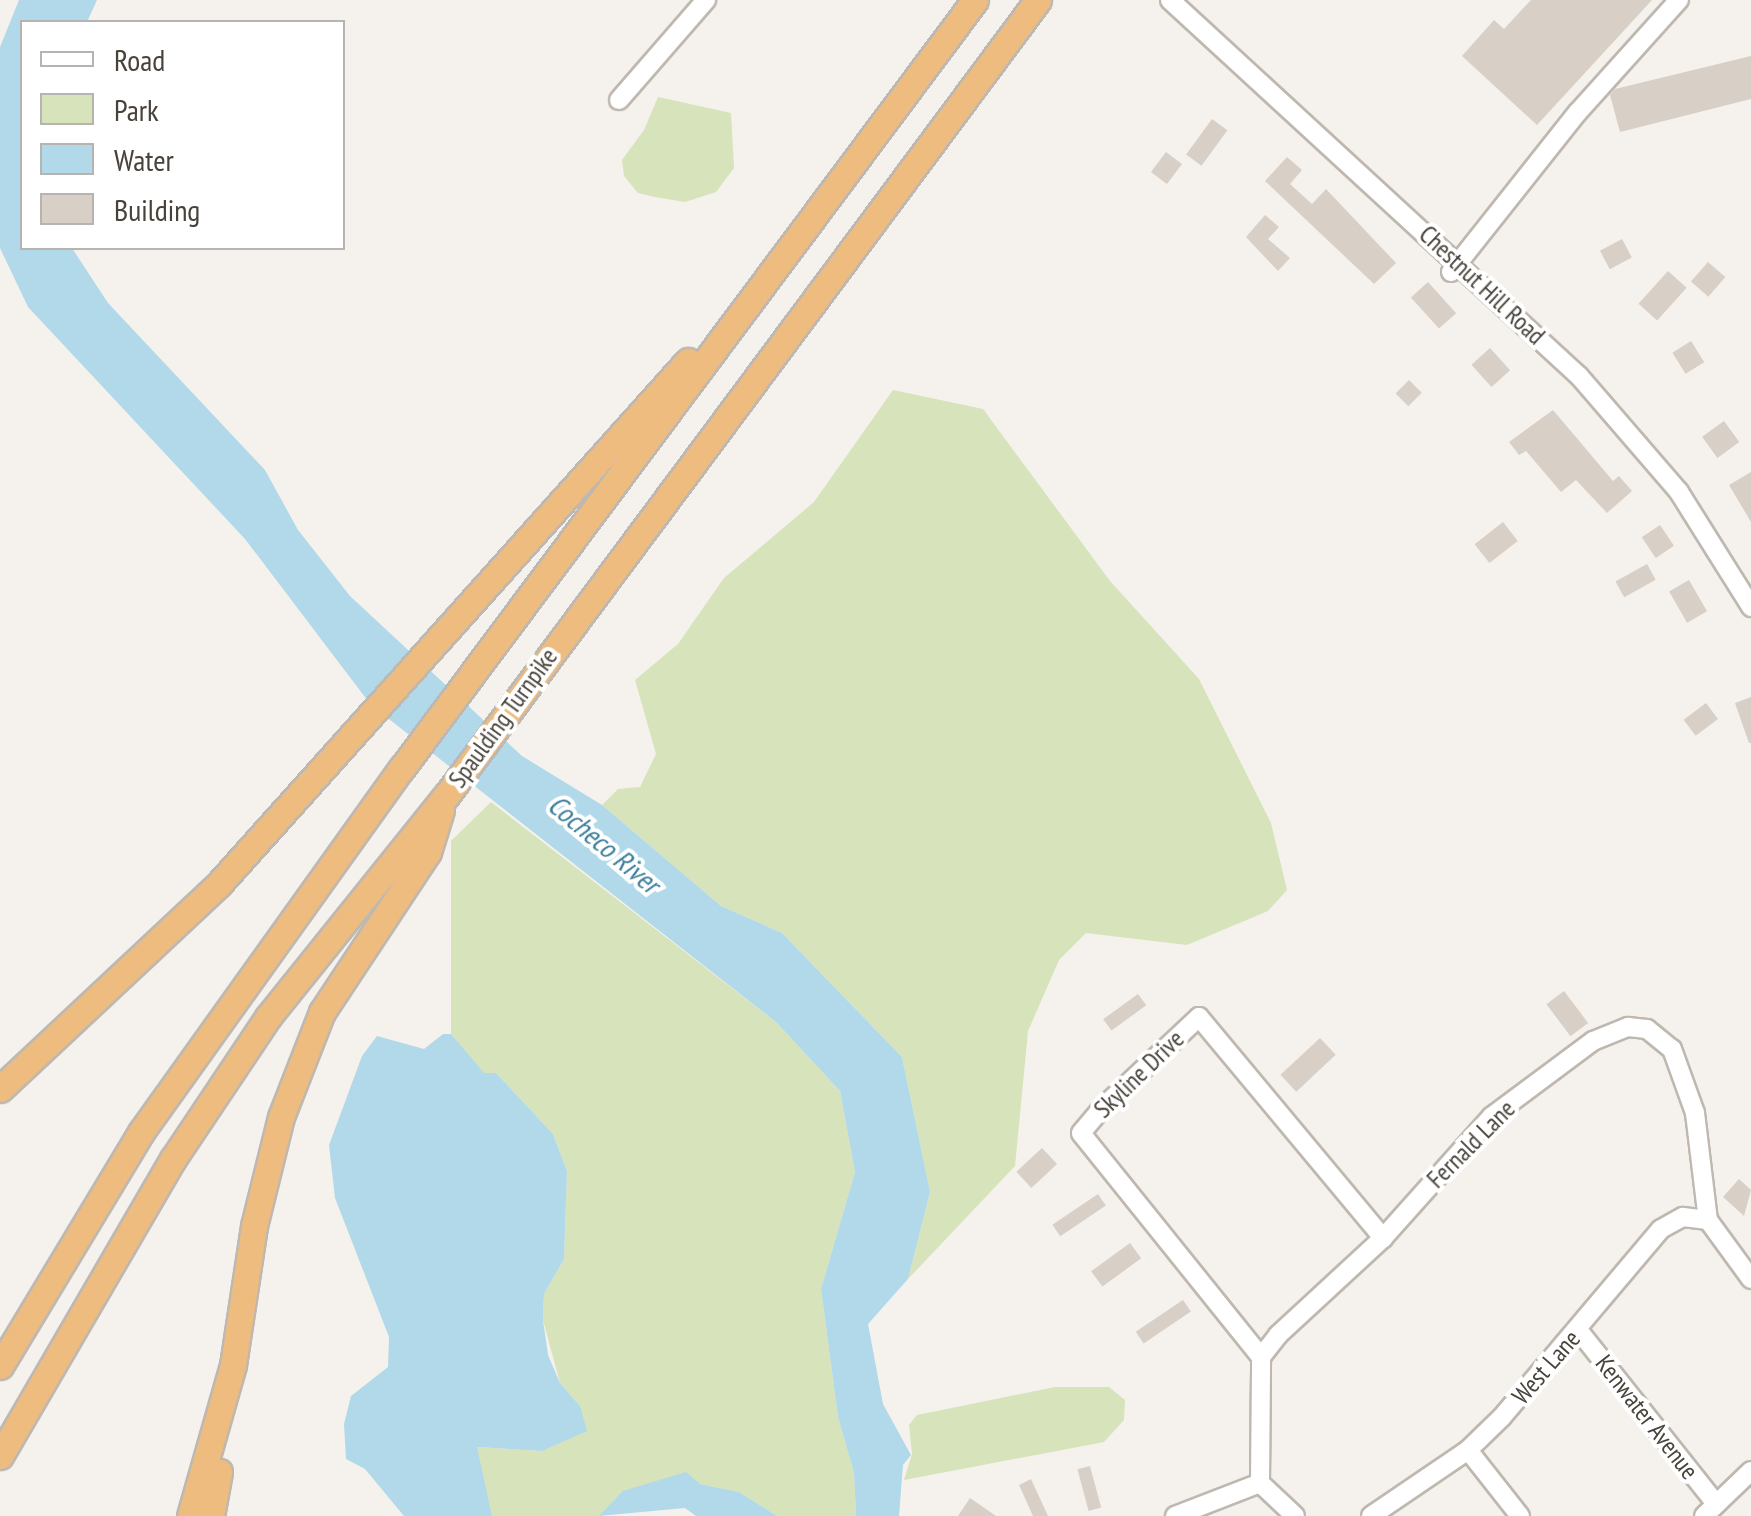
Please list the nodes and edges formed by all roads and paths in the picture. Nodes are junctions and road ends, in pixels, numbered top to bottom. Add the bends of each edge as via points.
1 (705, 0) edge
2 (1038, 0) edge
3 (1170, 0) edge
4 (1678, 0) edge
5 (971, 5) edge
6 (619, 100) dead end
7 (802, 236) junction
8 (1455, 268) junction
9 (1751, 607) edge
10 (446, 796) junction
11 (0, 1089) edge
12 (1708, 1220) junction
13 (1383, 1238) junction
14 (1751, 1279) edge
15 (1579, 1330) junction
16 (1262, 1357) junction
17 (0, 1366) edge
18 (228, 1386) junction
19 (1468, 1450) junction
20 (0, 1456) edge
21 (1751, 1472) edge
22 (1260, 1483) junction
23 (1710, 1510) edge
24 (190, 1516) edge
25 (211, 1516) edge
26 (1174, 1516) edge
27 (1295, 1516) edge
28 (1371, 1516) edge
29 (1520, 1516) edge

1 - 6 street
2 - 10 highway, Spaulding Turnpike
3 - 8 street, Chestnut Hill Road
4 - 8 street via 1578,112
5 - 7 highway, Spaulding Turnpike
7 - 11 highway via 218,885
7 - 17 highway, Spaulding Turnpike via 402,768 141,1132
8 - 9 street, Chestnut Hill Road via 1622,421 1700,522
10 - 18 highway via 428,852 322,1012 281,1117 254,1226
10 - 20 highway, Spaulding Turnpike via 268,1018 183,1143
12 - 13 street, Fernald Lane via 1703,1154 1683,1075 1662,1037 1628,1027 1593,1041 1492,1117
12 - 14 street
12 - 15 street, West Lane via 1683,1217 1661,1229
13 - 16 street, Fernald Lane
13 - 16 street, Skyline Drive via 1199,1017 1114,1097 1081,1133
15 - 19 street, West Lane
15 - 23 street, Kenwater Avenue
16 - 22 street
18 - 24 highway
18 - 25 highway
19 - 28 street, West Lane
19 - 29 street
21 - 23 street
22 - 26 street
22 - 27 street

